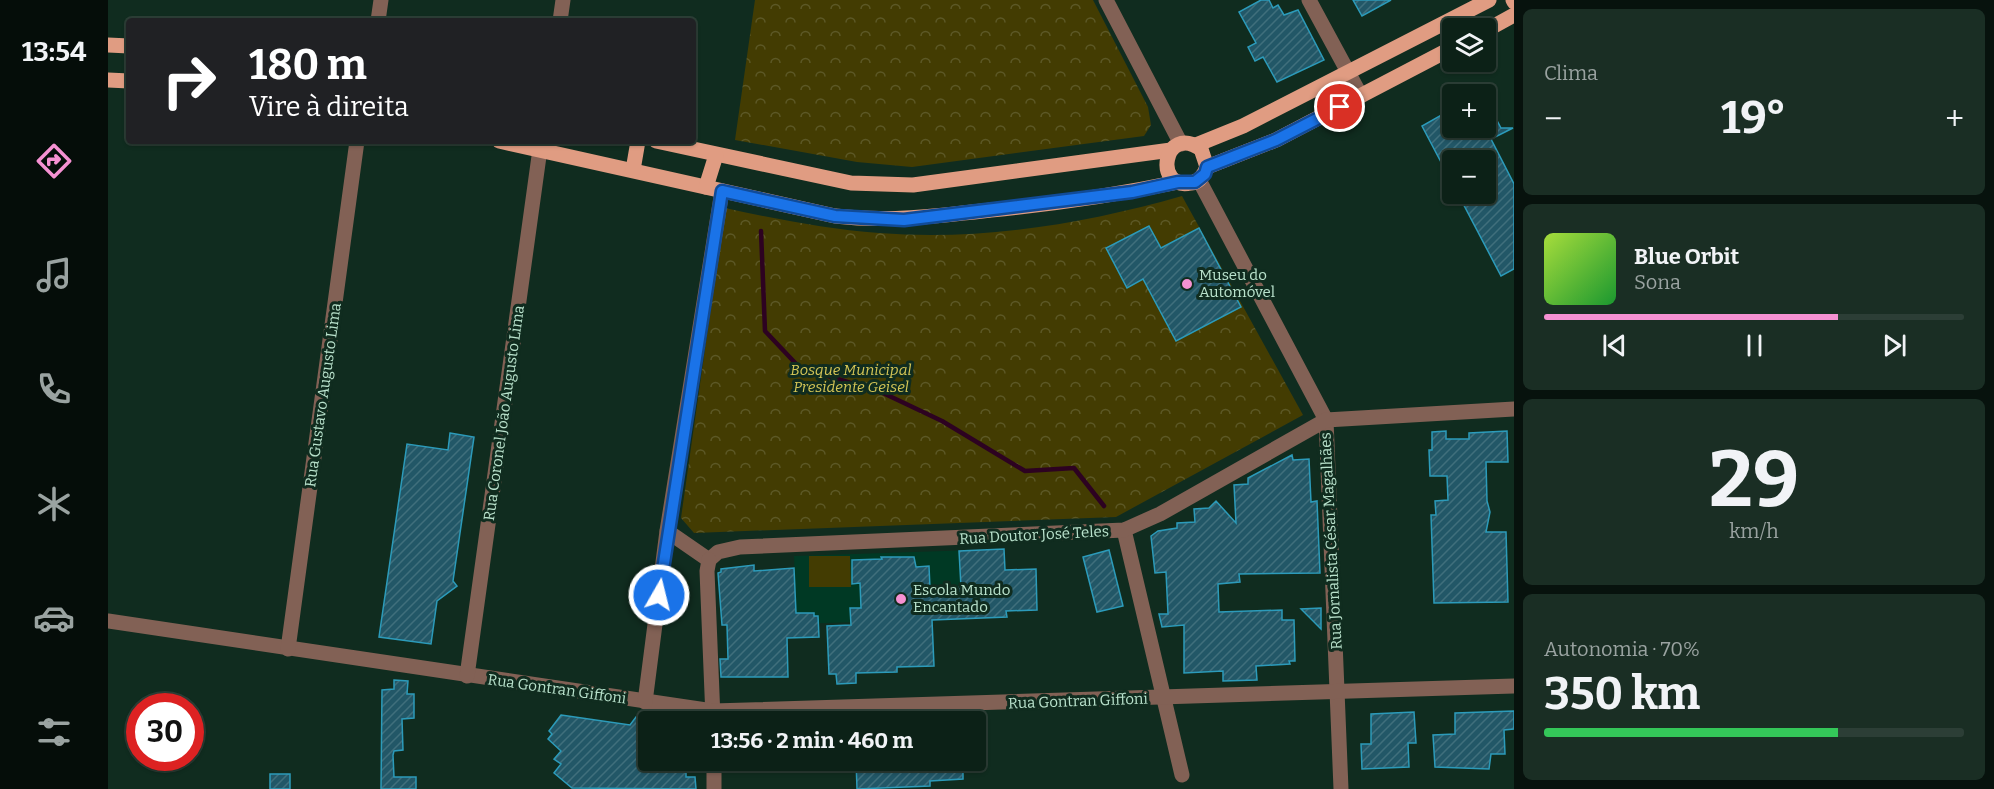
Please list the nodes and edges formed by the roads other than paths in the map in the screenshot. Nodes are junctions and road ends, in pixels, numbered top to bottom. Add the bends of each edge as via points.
1 (381, 0) edge
2 (563, 0) edge
3 (1106, 0) edge
4 (1309, 0) edge
5 (1489, 0) edge
6 (1514, 15) edge
7 (378, 18) edge
8 (561, 18) edge
9 (1496, 25) edge
10 (108, 45) edge
11 (126, 46) edge
12 (1442, 53) edge
13 (1349, 73) junction
14 (108, 80) edge
15 (126, 81) edge
16 (1361, 96) junction
17 (357, 144) edge
18 (514, 144) edge
19 (637, 144) edge
20 (669, 144) edge
21 (1183, 146) junction
22 (540, 149) junction
23 (716, 155) junction
24 (633, 170) junction
25 (1203, 174) junction
26 (1178, 182) junction
27 (706, 187) junction
28 (722, 191) junction
29 (1514, 409) edge
30 (1326, 420) junction
31 (1124, 530) junction
32 (667, 531) junction
33 (710, 560) junction
34 (108, 621) edge
35 (288, 649) junction
36 (467, 676) junction
37 (1514, 686) edge
38 (1338, 691) junction
39 (1164, 699) junction
40 (645, 702) junction
41 (689, 711) edge
42 (713, 711) edge
43 (846, 711) edge
44 (714, 771) edge
45 (1182, 775) dead end
46 (714, 789) edge
47 (1341, 789) edge

1 - 7 street
2 - 8 street
3 - 21 street
4 - 13 street
5 - 13 main road
6 - 9 main road
10 - 11 main road
12 - 16 main road
13 - 16 street
13 - 21 main road via 1243,126
14 - 15 main road
16 - 25 main road
17 - 35 street, Rua Gustavo Augusto Lima
18 - 22 main road
19 - 24 main road
20 - 23 main road
21 - 23 main road via 914,185 851,183
21 - 25 main road via 1205,154
21 - 26 main road via 1167,156 1170,176
22 - 24 main road
22 - 36 street, Rua Coronel João Augusto Lima
23 - 27 main road
24 - 27 main road
25 - 26 main road via 1188,184
25 - 30 street, Rua Jornalista César Magalhães
26 - 28 main road via 1120,194 904,220 835,216
27 - 28 main road
28 - 32 street
29 - 30 street, Rua Doutor José Teles
30 - 31 street, Rua Doutor José Teles via 1160,514
30 - 38 street, Rua Jornalista César Magalhães
31 - 33 street, Rua Doutor José Teles via 740,547 718,552
31 - 39 street
32 - 33 street
32 - 40 street
33 - 42 street via 707,571
34 - 35 street, Rua Gontran Giffoni
35 - 36 street, Rua Gontran Giffoni
36 - 40 street, Rua Gontran Giffoni
37 - 38 street, Rua Gontran Giffoni
38 - 39 street, Rua Gontran Giffoni
38 - 47 street, Rua Jornalista César Magalhães
39 - 43 street, Rua Gontran Giffoni
39 - 45 street
40 - 41 street, Rua Gontran Giffoni
44 - 46 street

